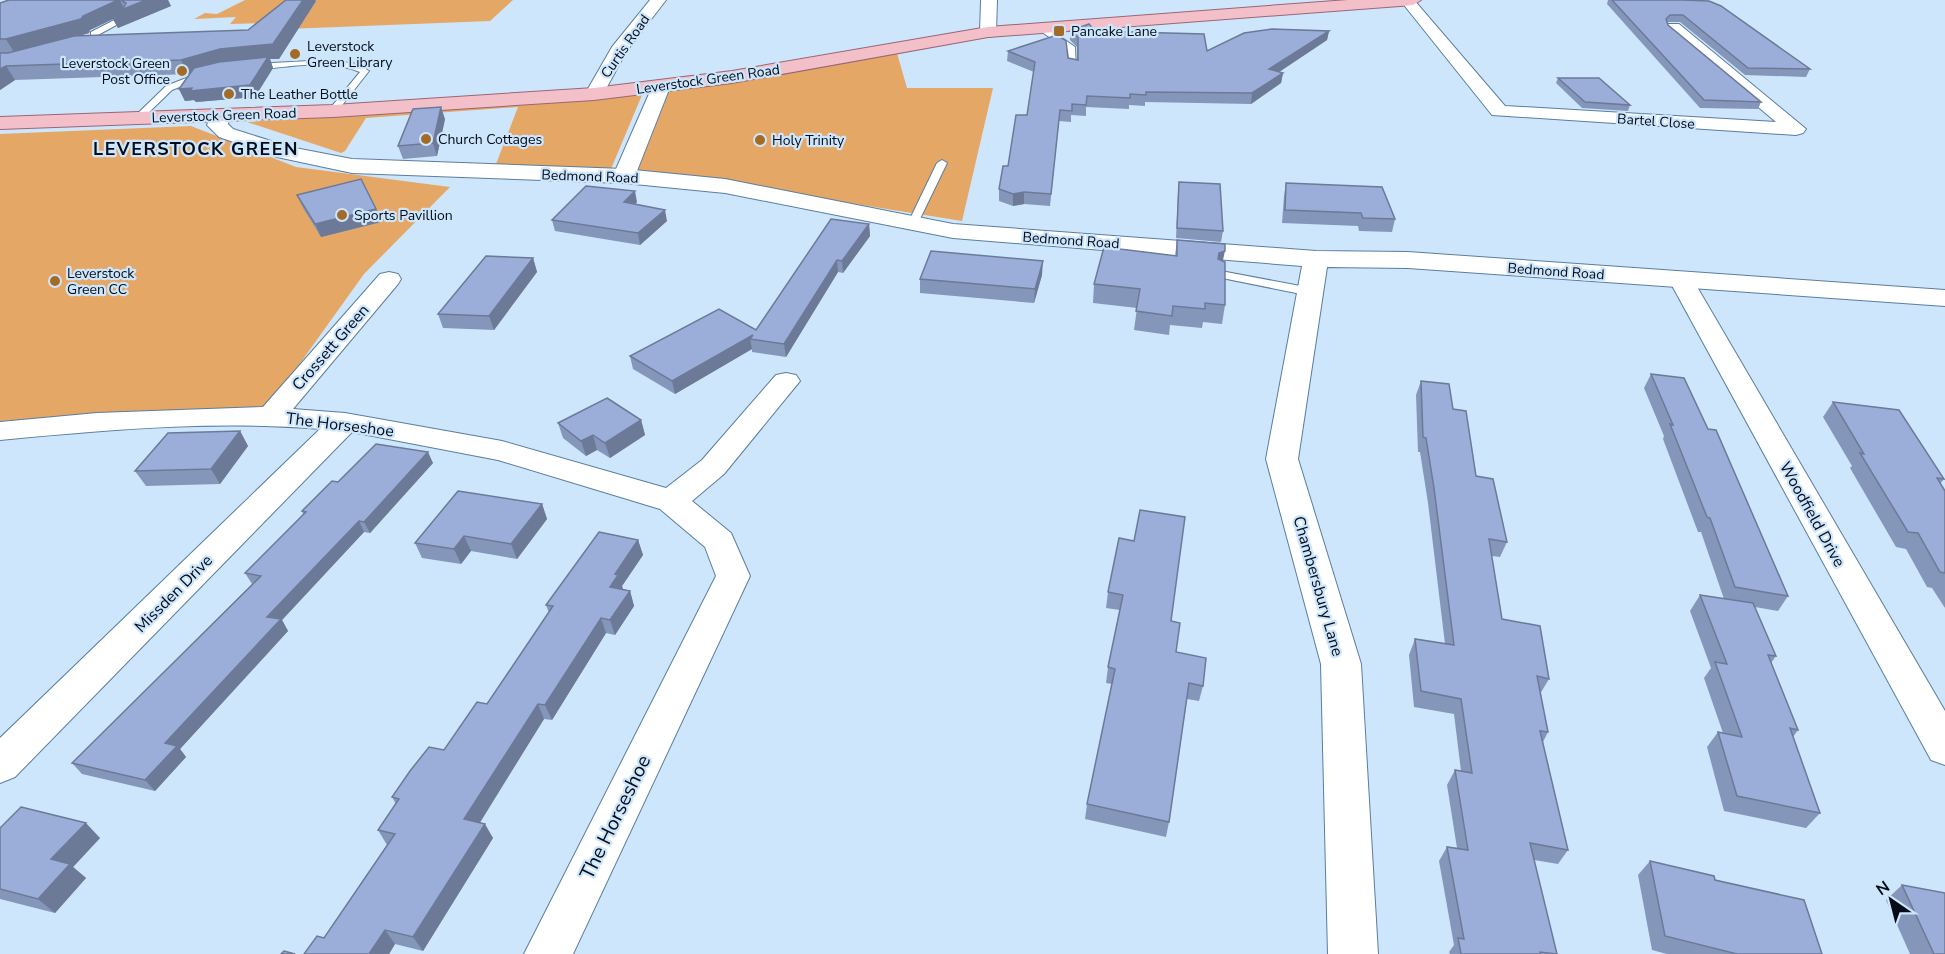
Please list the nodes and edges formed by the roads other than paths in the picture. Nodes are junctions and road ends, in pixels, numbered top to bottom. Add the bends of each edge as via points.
1 (658, 0) edge
2 (989, 0) edge
3 (1413, 0) edge
4 (1407, 1) edge
5 (128, 17) edge
6 (1673, 27) edge
7 (1042, 28) junction
8 (988, 32) junction
9 (94, 40) edge
10 (246, 67) edge
11 (1073, 67) edge
12 (214, 71) edge
13 (661, 87) junction
14 (594, 94) junction
15 (333, 111) junction
16 (220, 116) junction
17 (138, 118) junction
18 (0, 123) edge
19 (942, 163) dead end
20 (624, 176) junction
21 (913, 223) junction
22 (1221, 275) edge
23 (1313, 276) junction
24 (389, 279) dead end
25 (1681, 280) junction
26 (1945, 298) edge
27 (786, 381) dead end
28 (271, 416) junction
29 (345, 422) junction
30 (0, 431) edge
31 (671, 501) junction
32 (1945, 748) edge
33 (0, 765) edge
34 (548, 954) edge
35 (1353, 954) edge

1 - 14 street, Curtis Road via 618,51
2 - 8 street
3 - 4 main road, Leverstock Green Road
4 - 6 street, Bartel Close via 1499,111 1796,129
4 - 7 main road, Leverstock Green Road
5 - 9 lane via 94,34
7 - 8 main road, Leverstock Green Road
7 - 11 lane via 1072,49
8 - 13 main road, Leverstock Green Road
10 - 15 lane via 354,64 364,71
12 - 17 lane via 169,88
13 - 14 main road, Leverstock Green Road
13 - 20 street
14 - 15 main road, Leverstock Green Road
15 - 16 main road, Leverstock Green Road
16 - 17 main road, Leverstock Green Road
16 - 20 street, Bedmond Road via 217,125 226,132 285,152 352,166
17 - 18 main road, Leverstock Green Road
19 - 21 lane
20 - 21 street, Bedmond Road via 725,186
21 - 23 street, Bedmond Road
22 - 23 lane
23 - 25 street, Bedmond Road via 1408,260
23 - 35 street, Chambersbury Lane via 1282,459 1341,664
24 - 28 street, Crossett Green
25 - 26 street, Bedmond Road
25 - 32 street, Woodfield Drive
27 - 31 street via 713,467
28 - 29 street, The Horseshoe
28 - 30 street, The Horseshoe via 97,422
29 - 31 street, The Horseshoe via 502,451
29 - 33 street, Missden Drive
31 - 34 street, The Horseshoe via 718,541 733,576

